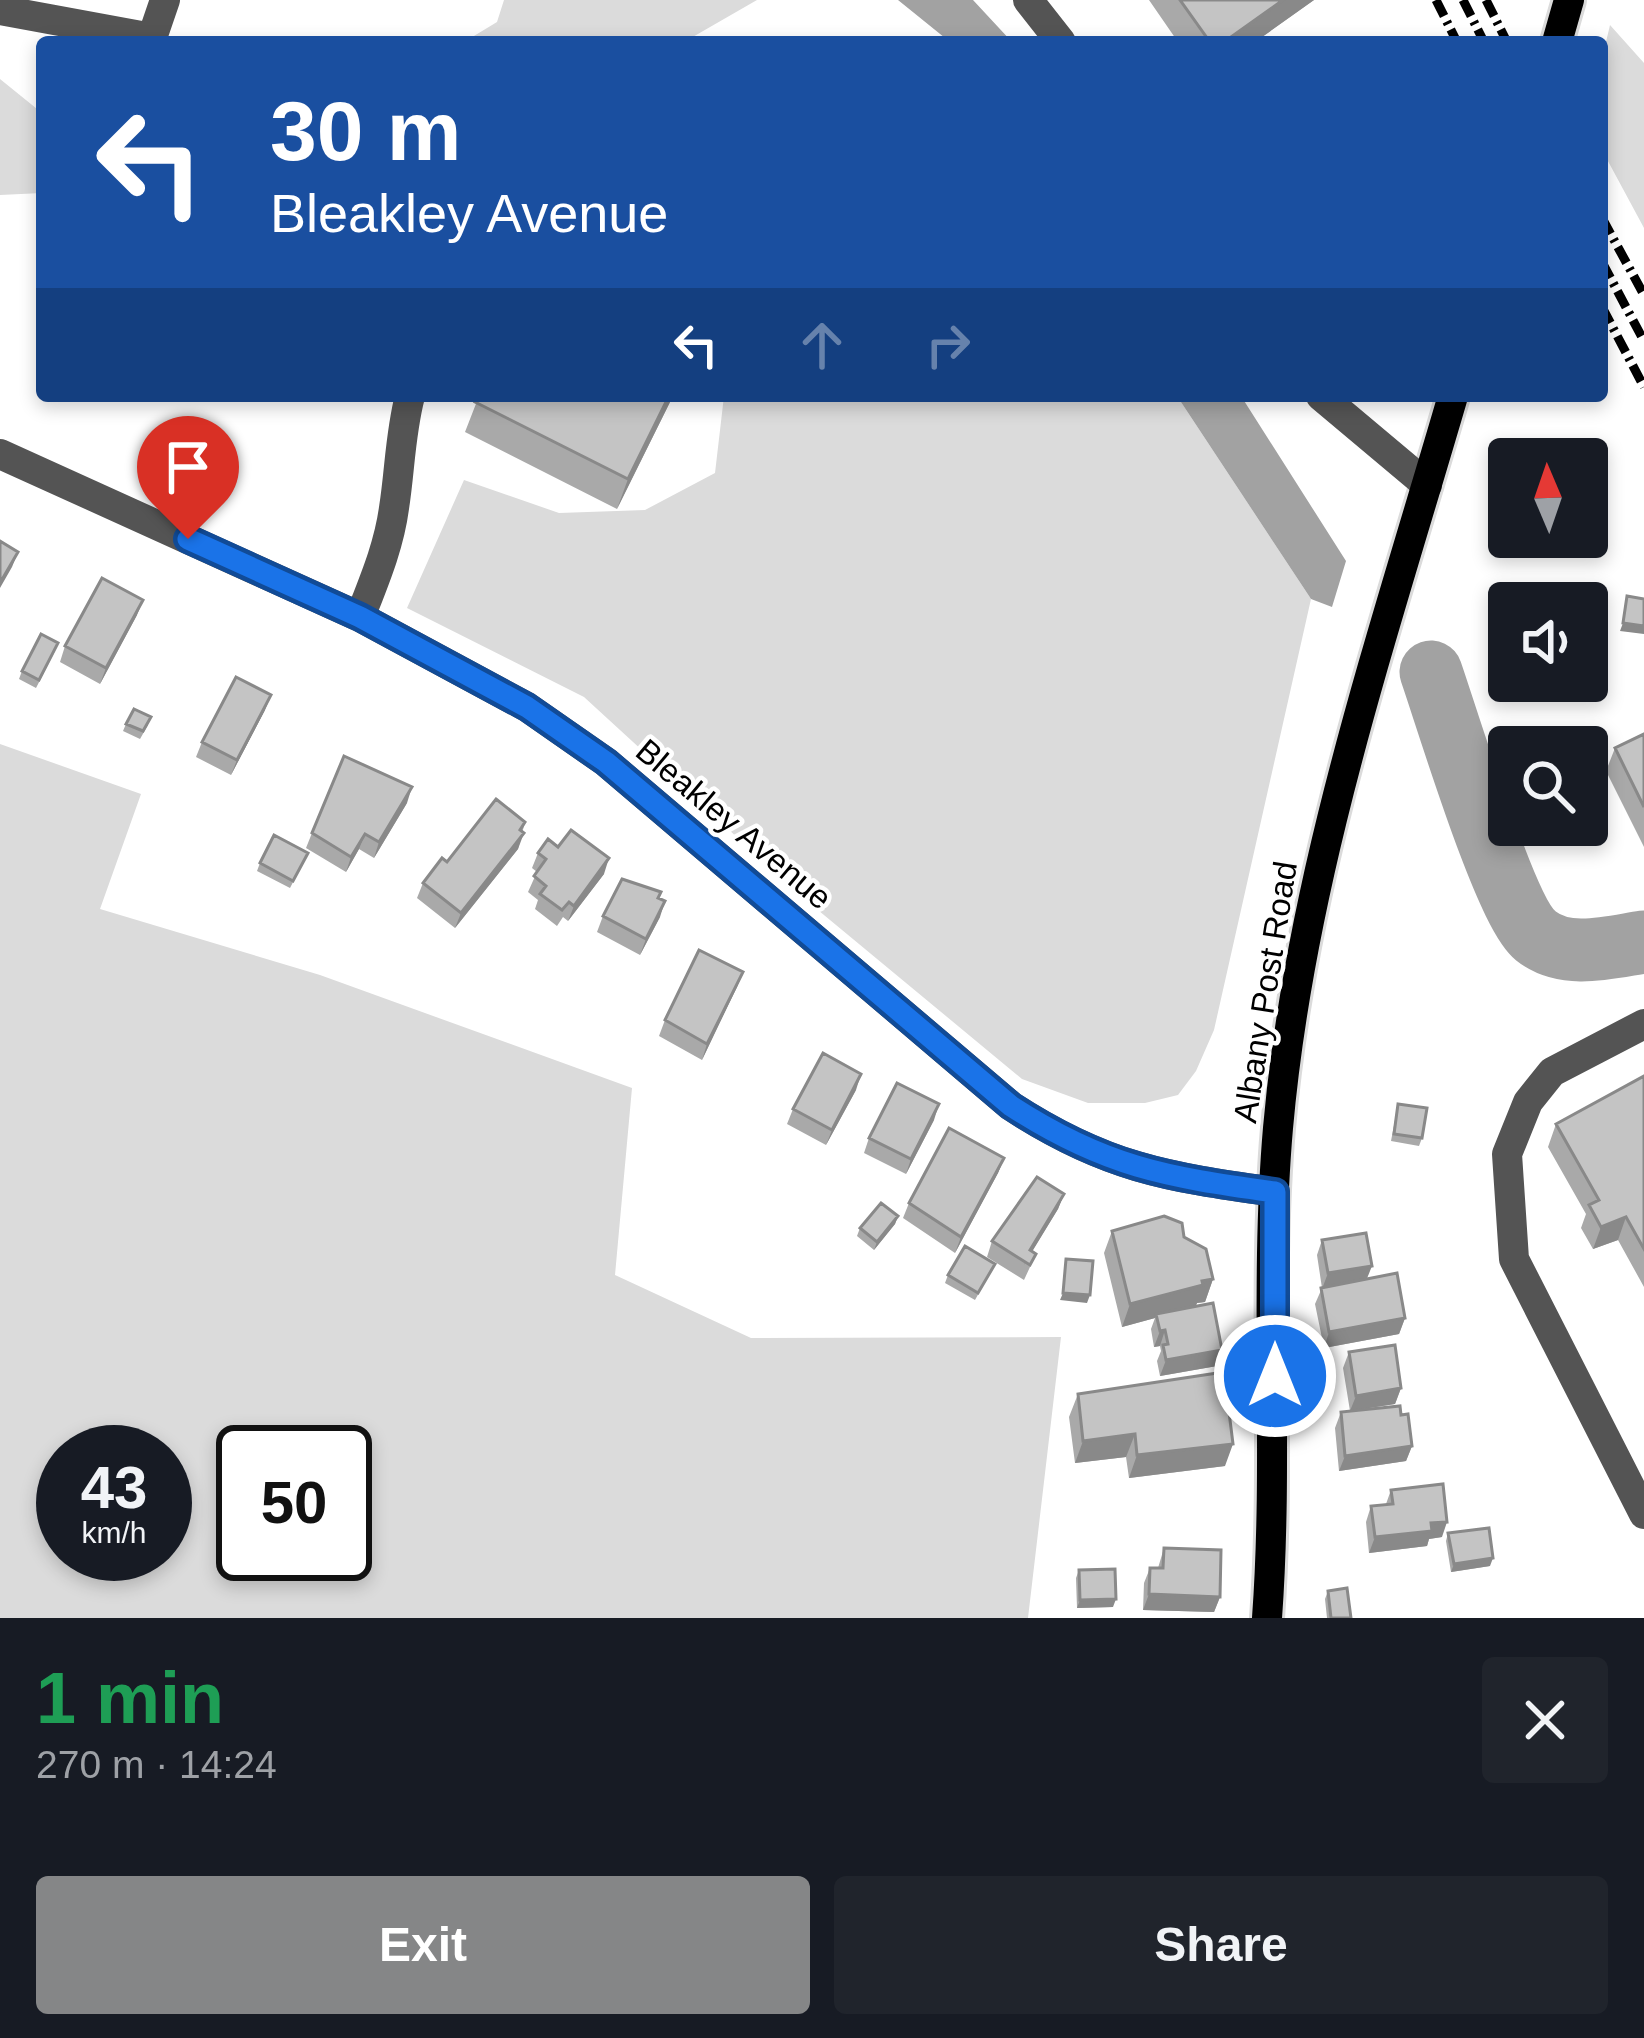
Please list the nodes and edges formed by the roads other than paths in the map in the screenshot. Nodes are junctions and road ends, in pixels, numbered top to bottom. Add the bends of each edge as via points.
1 (165, 0) edge
2 (1028, 0) edge
3 (1569, 0) edge
4 (0, 10) edge
5 (141, 36) edge
6 (153, 36) edge
7 (1056, 36) edge
8 (1559, 36) edge
9 (409, 402) edge
10 (1328, 402) edge
11 (1451, 402) edge
12 (0, 454) edge
13 (1427, 485) junction
14 (360, 617) junction
15 (1644, 1024) edge
16 (1275, 1192) junction
17 (1644, 1514) edge
18 (1267, 1618) edge

1 - 6 street
2 - 7 street
3 - 8 main road
4 - 5 street
9 - 14 street via 395,507
10 - 13 street
11 - 13 main road, Albany Post Road
12 - 14 street, Bleakley Avenue
13 - 16 main road, Albany Post Road via 1301,953
14 - 16 street, Bleakley Avenue via 527,707 606,762 1011,1106 1059,1137 1135,1168
15 - 17 street via 1552,1072 1528,1102 1507,1154 1514,1258
16 - 18 main road, Albany Post Road via 1275,1514

